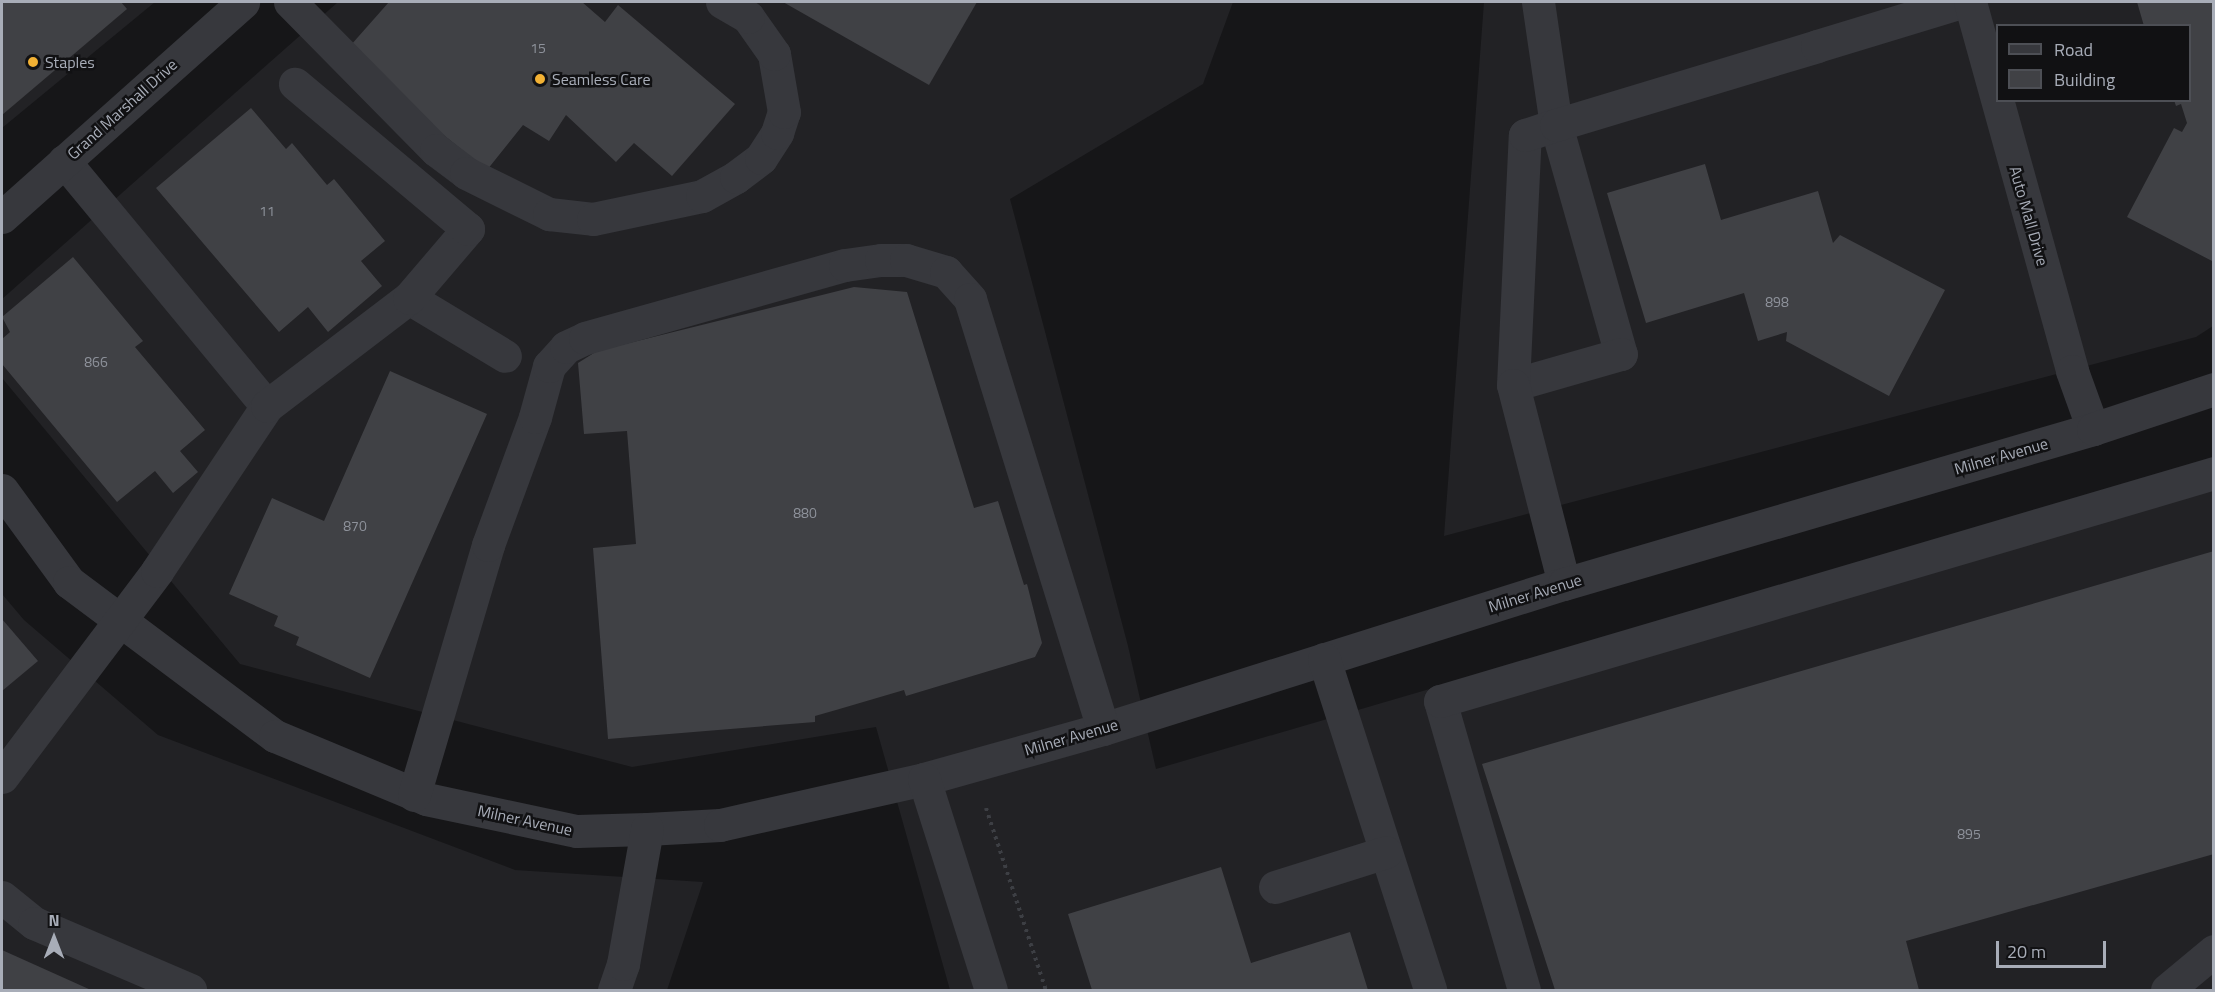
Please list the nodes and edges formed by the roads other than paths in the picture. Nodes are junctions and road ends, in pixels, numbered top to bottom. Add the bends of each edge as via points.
1 (243, 2) edge
2 (290, 2) edge
3 (722, 2) edge
4 (1538, 2) edge
5 (1962, 2) edge
6 (1970, 2) edge
7 (295, 84) dead end
8 (1996, 96) edge
9 (1998, 102) edge
10 (1556, 125) junction
11 (64, 161) junction
12 (2, 217) edge
13 (409, 298) junction
14 (505, 356) dead end
15 (1514, 385) junction
16 (2214, 389) edge
17 (267, 406) junction
18 (2093, 429) junction
19 (2214, 473) edge
20 (2, 489) edge
21 (1564, 584) junction
22 (121, 621) junction
23 (1324, 659) junction
24 (1103, 729) junction
25 (2, 777) edge
26 (924, 779) junction
27 (414, 795) junction
28 (647, 829) junction
29 (1386, 852) junction
30 (1275, 887) dead end
31 (2, 897) edge
32 (2214, 951) edge
33 (189, 990) edge
34 (614, 990) edge
35 (991, 990) edge
36 (1430, 990) edge
37 (1524, 990) edge
38 (2167, 990) edge

1 - 11 street, Grand Marshall Drive
2 - 3 street via 436,150 466,173 549,214 593,219 702,196 761,158 777,133 784,112 774,54 748,17
4 - 10 street
5 - 10 street
6 - 8 street, Auto Mall Drive
7 - 13 street via 468,229
9 - 18 street, Auto Mall Drive via 2069,360
10 - 15 street via 1525,135
10 - 15 street via 1621,354
11 - 12 street, Grand Marshall Drive
11 - 17 street
13 - 14 street
13 - 17 street
15 - 21 street
16 - 18 street, Milner Avenue
17 - 22 street
18 - 21 street, Milner Avenue
19 - 37 street via 1440,701
20 - 22 street, Milner Avenue via 69,582
21 - 23 street, Milner Avenue
22 - 25 street
22 - 27 street, Milner Avenue via 275,736
23 - 24 street, Milner Avenue
23 - 29 street
24 - 26 street, Milner Avenue
24 - 27 street via 970,299 946,272 906,260 881,260 834,268 585,338 566,347 549,366 535,417 488,545
26 - 28 street, Milner Avenue via 720,825
26 - 35 street
27 - 28 street, Milner Avenue via 577,831
28 - 34 street via 623,964
29 - 30 street
29 - 36 street
31 - 33 street via 34,923
32 - 38 street

